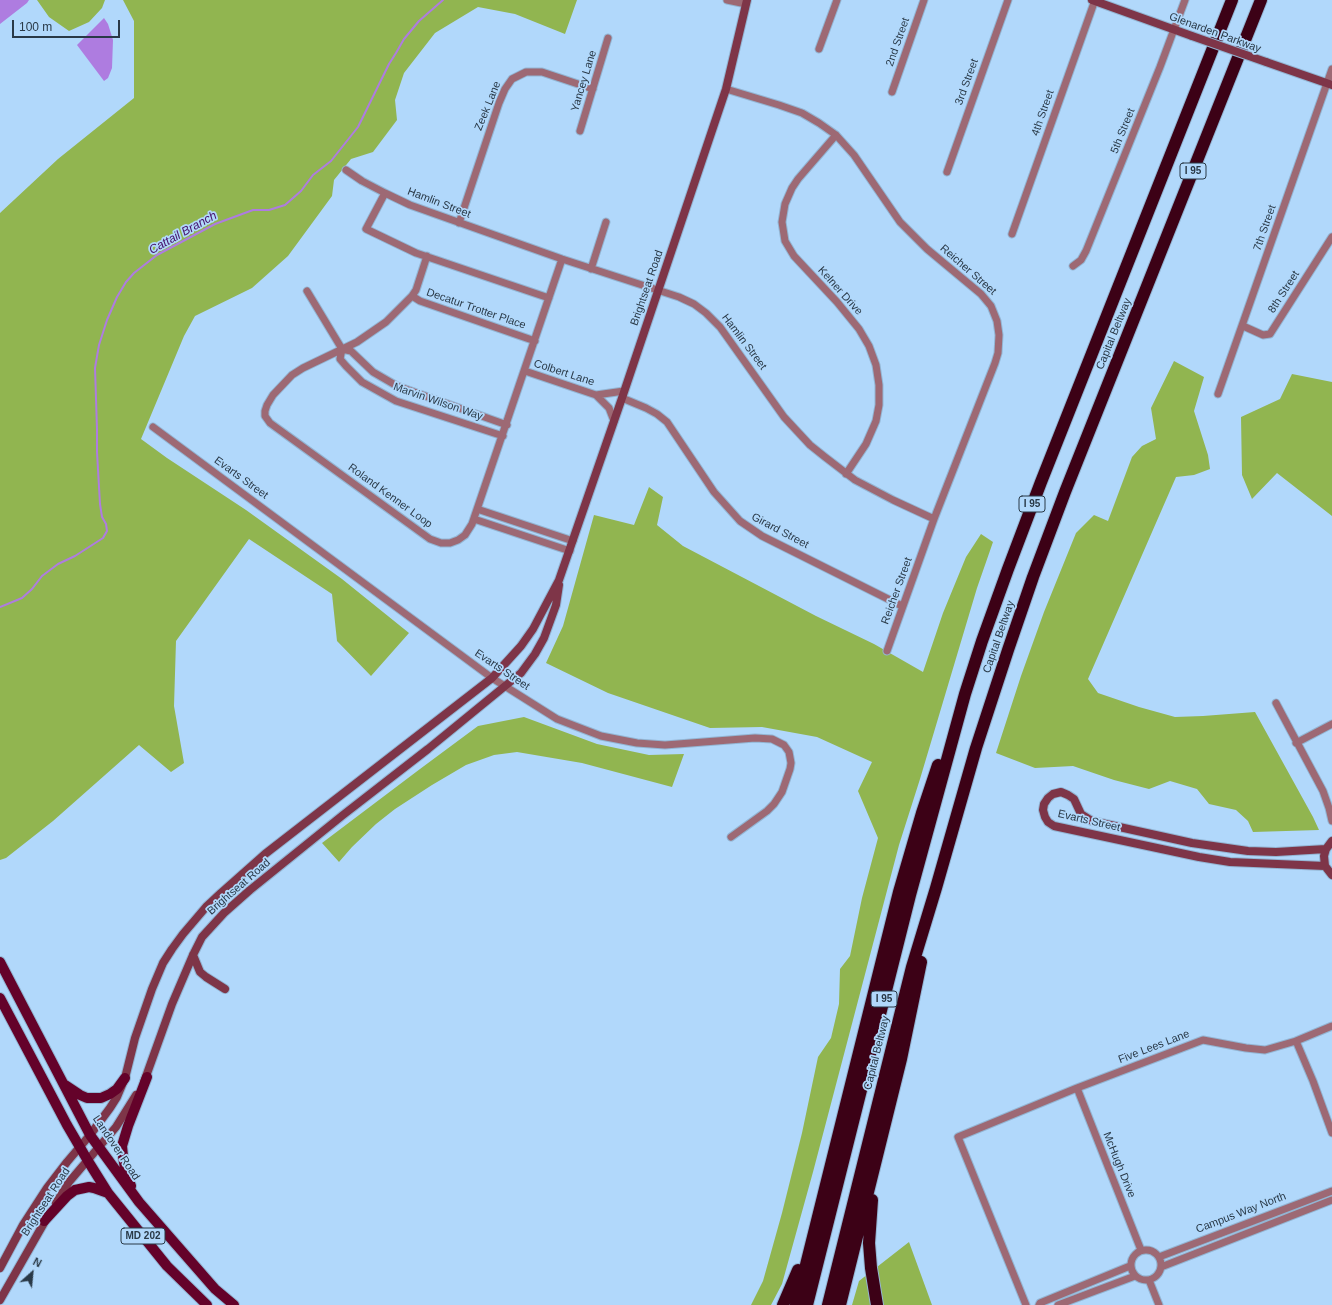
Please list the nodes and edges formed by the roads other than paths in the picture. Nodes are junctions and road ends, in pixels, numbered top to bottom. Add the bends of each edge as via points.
1 (727, 0) edge
2 (837, 0) edge
3 (924, 0) edge
4 (1008, 0) edge
5 (1094, 0) edge
6 (1185, 0) edge
7 (1232, 0) edge
8 (1261, 0) edge
9 (745, 1) edge
10 (1174, 30) junction
11 (608, 38) dead end
12 (819, 49) dead end
13 (1332, 69) edge
14 (1329, 84) edge
15 (593, 89) junction
16 (726, 89) junction
17 (892, 92) dead end
18 (580, 131) dead end
19 (836, 135) junction
20 (346, 170) dead end
21 (947, 172) dead end
22 (385, 193) junction
23 (606, 222) dead end
24 (458, 223) junction
25 (1012, 234) dead end
26 (1332, 237) edge
27 (427, 256) junction
28 (562, 259) junction
29 (1073, 266) dead end
30 (592, 269) junction
31 (307, 291) dead end
32 (658, 291) junction
33 (412, 296) junction
34 (549, 298) junction
35 (1243, 326) junction
36 (535, 341) junction
37 (342, 349) junction
38 (524, 371) junction
39 (1218, 394) dead end
40 (596, 395) junction
41 (623, 395) junction
42 (614, 420) junction
43 (507, 425) junction
44 (153, 427) dead end
45 (502, 436) junction
46 (846, 474) junction
47 (477, 509) junction
48 (474, 518) junction
49 (934, 519) junction
50 (573, 541) junction
51 (570, 551) junction
52 (559, 580) junction
53 (902, 606) junction
54 (887, 651) dead end
55 (492, 678) junction
56 (505, 686) junction
57 (965, 694) junction
58 (1276, 704) dead end
59 (1332, 724) edge
60 (1296, 743) junction
61 (1330, 810) edge
62 (1332, 821) edge
63 (731, 837) dead end
64 (1330, 842) edge
65 (1325, 866) junction
66 (1332, 875) edge
67 (936, 888) junction
68 (193, 955) junction
69 (0, 962) edge
70 (225, 989) dead end
71 (0, 998) edge
72 (1332, 1026) edge
73 (1296, 1041) junction
74 (146, 1077) junction
75 (125, 1078) junction
76 (63, 1084) junction
77 (1077, 1088) junction
78 (1332, 1132) edge
79 (90, 1135) junction
80 (80, 1147) junction
81 (99, 1147) junction
82 (877, 1153) junction
83 (88, 1161) junction
84 (1332, 1191) edge
85 (108, 1193) junction
86 (1332, 1200) edge
87 (139, 1202) junction
88 (818, 1215) junction
89 (44, 1221) junction
90 (1141, 1250) junction
91 (1159, 1257) junction
92 (1130, 1266) junction
93 (1161, 1266) junction
94 (0, 1268) edge
95 (1135, 1276) junction
96 (1149, 1280) junction
97 (0, 1300) edge
98 (208, 1305) edge
99 (234, 1305) edge
100 (783, 1305) edge
101 (796, 1305) edge
102 (807, 1305) edge
103 (828, 1305) edge
104 (840, 1305) edge
105 (877, 1305) edge
106 (1026, 1305) edge
107 (1039, 1305) edge
108 (1058, 1305) edge
109 (1159, 1305) edge

1 - 9 street
2 - 12 street
3 - 17 street, 2nd Street
4 - 21 street, 3rd Street
5 - 10 street, Glenarden Parkway
5 - 25 street, 4th Street
6 - 10 street, 5th Street
7 - 57 highway, Capital Beltway / I 95 via 1040,482
8 - 67 highway, Capital Beltway / I 95 via 1033,577 976,748
9 - 16 street, Brightseat Road
10 - 14 street, Glenarden Parkway, bridge
10 - 29 street, 5th Street via 1086,251 1081,260
11 - 15 street, Yancey Lane
13 - 14 street, 7th Street
14 - 35 street, 7th Street
15 - 18 street, Yancey Lane
15 - 24 street, Zeek Lane via 542,72 526,72 512,79 499,103
16 - 19 street, Reicher Street via 791,109 812,118
16 - 32 street, Brightseat Road
19 - 46 street, Kelner Drive via 798,178 785,204 782,222 784,235 792,252 859,329 876,365 880,385 876,421 866,444
19 - 49 street, Reicher Street via 854,155 900,222 927,249 981,294 991,306 998,321 998,353 995,363
20 - 22 street, Hamlin Street
22 - 24 street, Hamlin Street
22 - 27 street via 366,229
23 - 30 street
24 - 28 street, Hamlin Street
26 - 35 street, 8th Street via 1270,334 1263,335
27 - 33 street, Roland Kenner Loop
27 - 34 street
28 - 30 street, Hamlin Street
28 - 34 street, Roland Kenner Loop
30 - 32 street, Hamlin Street
31 - 37 street, Marvin Wilson Way
32 - 41 street, Brightseat Road
32 - 46 street, Hamlin Street via 687,300 706,313 720,327 791,426
33 - 36 street, Decatur Trotter Place
33 - 37 street, Roland Kenner Loop via 386,322
34 - 36 street, Roland Kenner Loop
35 - 39 street, 7th Street
36 - 38 street, Roland Kenner Loop
37 - 43 street, Marvin Wilson Way via 352,351 373,372 397,386
37 - 45 street, Marvin Wilson Way via 340,359 362,382 377,391 396,401
37 - 48 street, Roland Kenner Loop via 303,368 285,382 270,400 265,411 270,423 432,540 450,543 458,540 465,535
38 - 40 street, Colbert Lane
38 - 43 street, Roland Kenner Loop
40 - 41 street, Colbert Lane
40 - 42 street, Colbert Lane via 609,408
41 - 42 street, Brightseat Road
41 - 53 street, Girard Street via 667,422 714,492 740,521 762,536
42 - 50 street, Brightseat Road
43 - 45 street, Roland Kenner Loop
44 - 55 street, Evarts Street
45 - 47 street, Roland Kenner Loop
46 - 49 street, Hamlin Street
47 - 48 street, Roland Kenner Loop
47 - 50 street
48 - 51 street
49 - 53 street, Reicher Street
50 - 51 street, Brightseat Road
51 - 52 street, Brightseat Road
52 - 55 street, Brightseat Road via 533,629
52 - 56 street, Brightseat Road via 556,605 540,645 521,673
53 - 54 street, Reicher Street
55 - 56 street, Evarts Street
55 - 75 street, Brightseat Road via 265,854 206,907 163,963 144,1010
56 - 63 street, Evarts Street via 557,719 614,739 665,745 755,738 772,739 784,745 789,752 791,763 782,792 767,811
56 - 68 street, Brightseat Road via 250,890 202,936
57 - 88 highway via 937,768 895,907
57 - 102 highway, Capital Beltway / I 95 via 896,947
58 - 60 street
59 - 60 street
60 - 61 street via 1323,791
61 - 62 street
64 - 65 street via 1324,856
64 - 65 street, Evarts Street via 1276,852 1248,851 1192,843 1092,821 1081,814 1074,799 1061,792 1053,794 1044,804 1045,817 1054,826 1230,862
65 - 66 street
67 - 82 highway via 900,1059
67 - 103 highway, Capital Beltway / I 95 via 912,967
68 - 70 street via 200,972
68 - 74 street, Brightseat Road
69 - 76 main road, Landover Road / MD 202
71 - 80 main road, MD 202
72 - 73 street, Five Lees Lane
73 - 77 street, Five Lees Lane via 1265,1050 1202,1040
73 - 78 street
74 - 81 street, Brightseat Road via 126,1113
74 - 87 main road via 122,1146 125,1169
75 - 76 main road via 117,1089 101,1098 80,1095
75 - 79 street, Brightseat Road via 117,1097
76 - 79 main road, Landover Road / MD 202
77 - 90 street, McHugh Drive
77 - 106 street, Five Lees Lane via 958,1137
79 - 80 street, Brightseat Road
79 - 81 main road, Landover Road / MD 202
80 - 83 main road, MD 202
80 - 94 street, Brightseat Road via 43,1194
81 - 83 street, Brightseat Road
81 - 87 main road, Landover Road / MD 202
82 - 104 highway
82 - 105 highway via 870,1243
83 - 85 main road, MD 202
83 - 89 street, Brightseat Road via 69,1182
84 - 91 street, Campus Way North
85 - 89 main road via 88,1187 75,1190
85 - 98 main road, MD 202 via 167,1266
86 - 93 street, Campus Way North
87 - 99 main road, Landover Road / MD 202 via 215,1289
88 - 100 highway
88 - 101 highway
89 - 97 street, Brightseat Road
90 - 91 street via 1151,1251
90 - 92 street via 1133,1257
91 - 93 street
92 - 95 street
92 - 107 street
93 - 96 street via 1158,1274
95 - 96 street via 1141,1280
95 - 108 street
96 - 109 street

